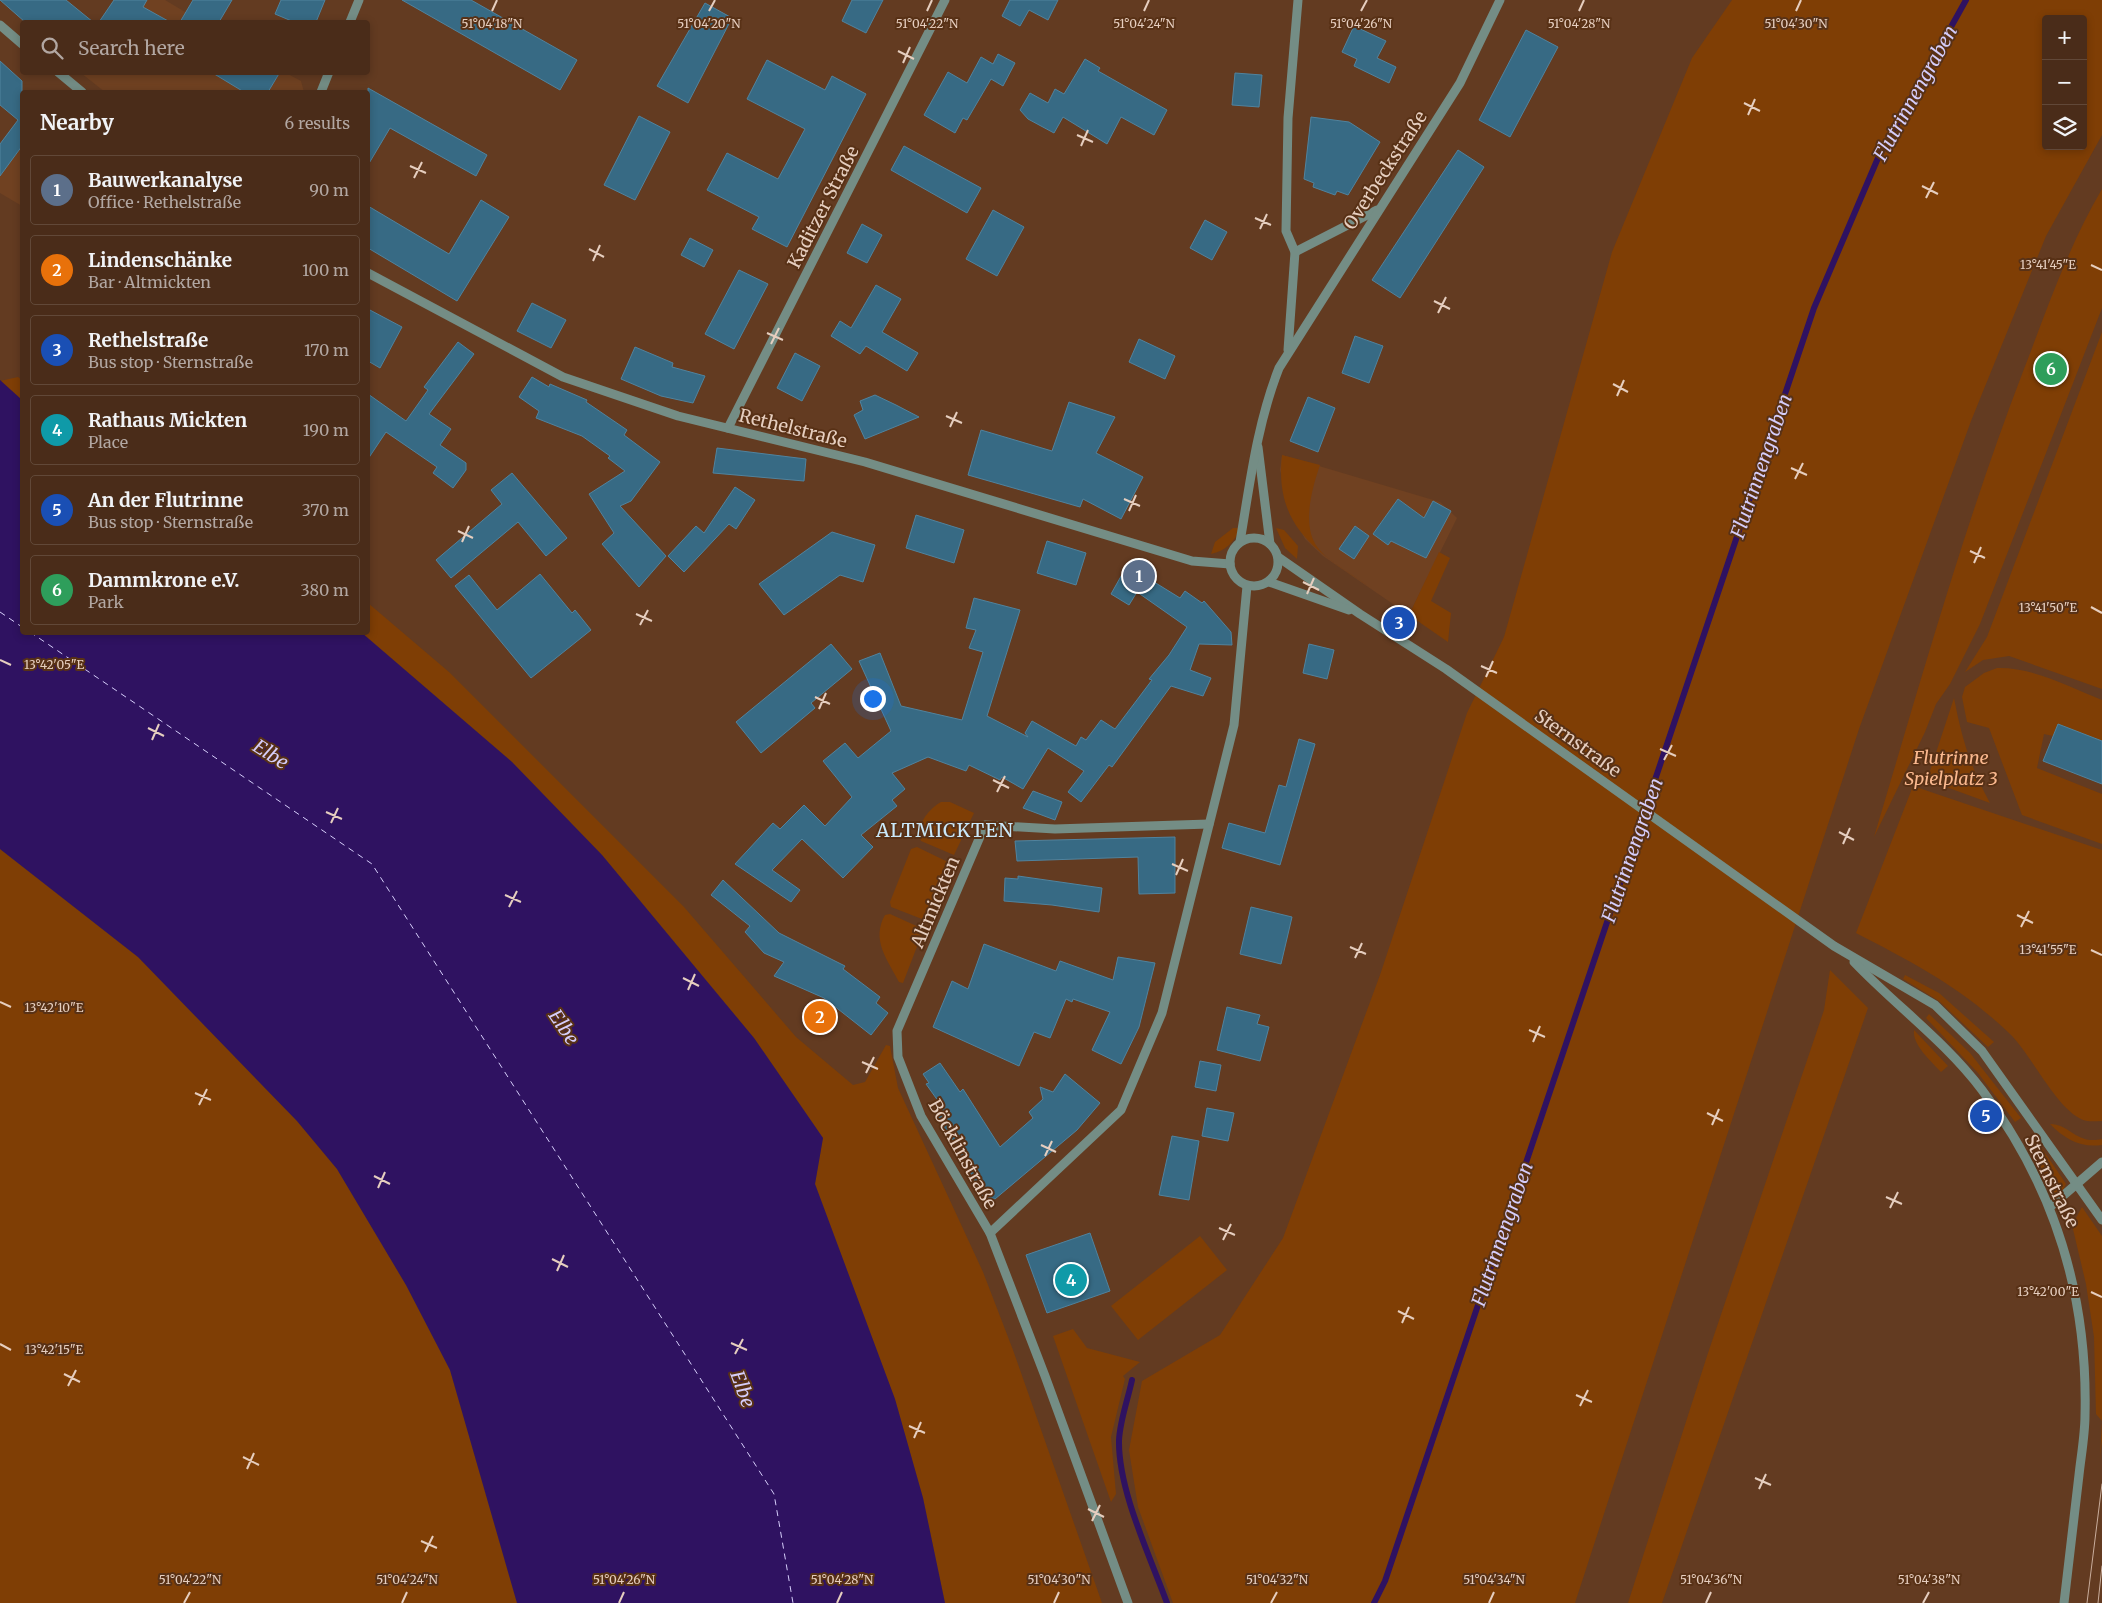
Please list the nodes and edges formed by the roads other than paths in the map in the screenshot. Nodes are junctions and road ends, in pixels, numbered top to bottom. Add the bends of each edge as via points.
1 (359, 0) edge
2 (945, 0) edge
3 (1298, 0) edge
4 (1500, 0) edge
5 (351, 20) edge
6 (0, 25) edge
7 (20, 42) edge
8 (62, 75) edge
9 (328, 75) edge
10 (80, 90) edge
11 (322, 90) edge
12 (1379, 210) junction
13 (1295, 252) junction
14 (370, 274) edge
15 (1288, 352) junction
16 (728, 428) junction
17 (1257, 438) junction
18 (1240, 542) junction
19 (1270, 544) junction
20 (1278, 557) junction
21 (1230, 564) junction
22 (1268, 582) junction
23 (1247, 586) junction
24 (1360, 614) junction
25 (1209, 824) junction
26 (1847, 955) junction
27 (897, 1031) joint
28 (2102, 1162) edge
29 (2076, 1183) junction
30 (2050, 1207) junction
31 (2102, 1220) edge
32 (990, 1233) junction
33 (1128, 1603) edge
34 (2064, 1603) edge

1 - 5 street
2 - 16 street, Kaditzer Straße
3 - 13 street via 1288,118 1286,231
4 - 12 street, Overbeckstraße via 1460,83
6 - 7 street
8 - 10 street
9 - 11 street
12 - 13 street
12 - 15 street, Overbeckstraße
13 - 15 street
14 - 16 street, Rethelstraße via 563,378 678,416
15 - 17 street via 1266,402
16 - 21 street, Rethelstraße via 865,462 1192,561
17 - 18 street
17 - 19 street
18 - 19 street via 1256,538
18 - 21 street
19 - 20 street
20 - 22 street via 1277,571
20 - 24 street, Sternstraße
21 - 23 street via 1235,578
22 - 23 street via 1262,586
22 - 24 street, Sternstraße
23 - 25 street via 1234,725
24 - 26 street, Sternstraße via 1463,681
25 - 27 street, Altmickten via 1055,829 985,825
25 - 32 street via 1162,1012 1121,1110
26 - 29 street, Sternstraße via 1935,1005 1982,1051
26 - 30 street, Sternstraße via 1948,1050 1981,1089 2011,1133
27 - 32 street, Böcklinstraße via 898,1057 921,1116
28 - 29 street
29 - 30 street
29 - 31 street, Sternstraße
30 - 34 street, Sternstraße via 2064,1247 2076,1299 2085,1366 2085,1417
32 - 33 street, Böcklinstraße

